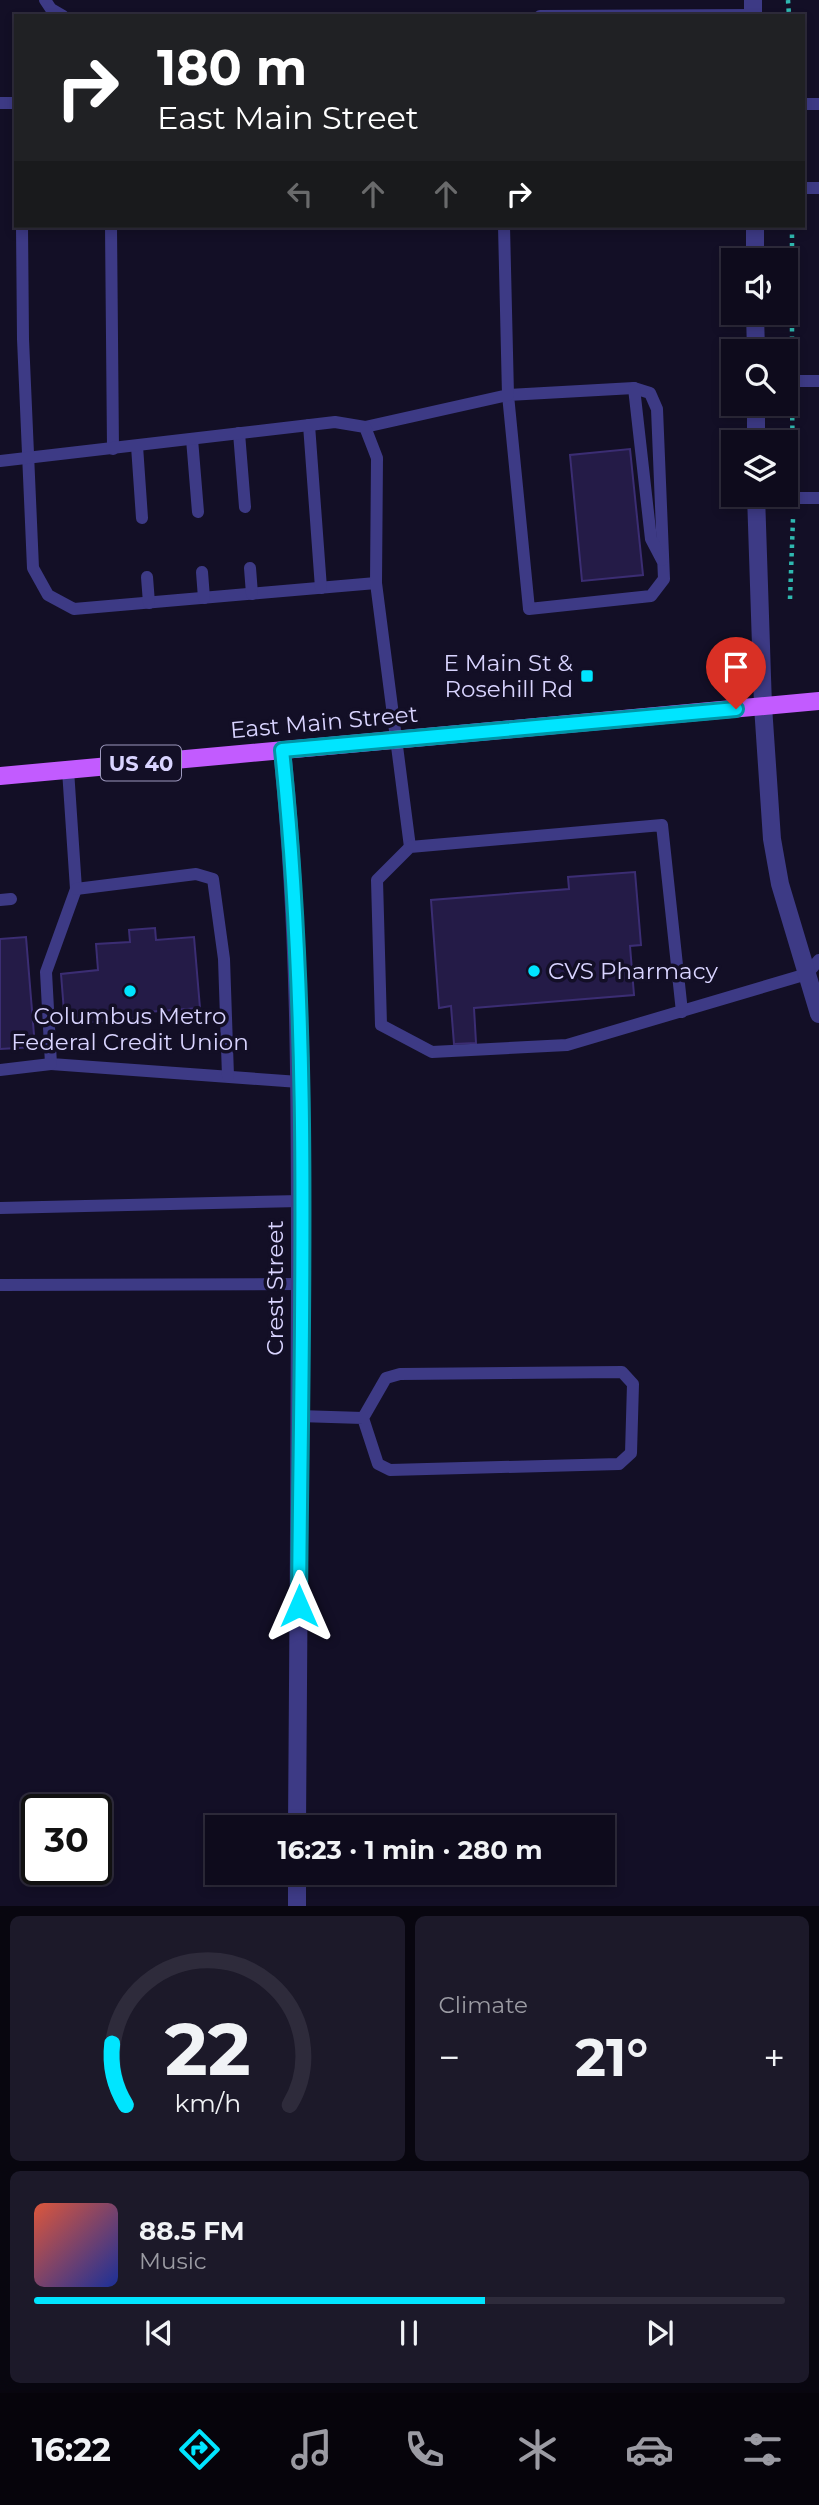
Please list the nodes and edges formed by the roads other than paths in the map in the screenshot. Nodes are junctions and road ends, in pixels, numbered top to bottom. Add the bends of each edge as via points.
1 (45, 0) edge
2 (60, 14) edge
3 (22, 228) edge
4 (111, 228) edge
5 (504, 228) edge
6 (755, 228) edge
7 (755, 248) edge
8 (798, 381) edge
9 (819, 381) edge
10 (634, 388) junction
11 (508, 395) junction
12 (309, 425) junction
13 (365, 427) junction
14 (239, 433) junction
15 (192, 439) junction
16 (136, 446) junction
17 (113, 449) junction
18 (29, 459) junction
19 (0, 461) edge
20 (798, 498) edge
21 (819, 498) edge
22 (245, 507) dead end
23 (756, 507) edge
24 (198, 512) dead end
25 (142, 519) dead end
26 (664, 563) junction
27 (250, 568) dead end
28 (202, 572) dead end
29 (147, 577) dead end
30 (376, 583) junction
31 (321, 588) junction
32 (252, 594) junction
33 (204, 598) junction
34 (149, 603) junction
35 (819, 701) edge
36 (762, 706) junction
37 (396, 740) junction
38 (282, 750) junction
39 (68, 770) junction
40 (0, 776) edge
41 (410, 847) junction
42 (76, 890) junction
43 (813, 967) edge
44 (682, 1012) junction
45 (819, 1014) edge
46 (51, 1064) junction
47 (0, 1070) edge
48 (228, 1076) junction
49 (299, 1082) junction
50 (300, 1201) junction
51 (0, 1208) edge
52 (300, 1284) junction
53 (0, 1285) edge
54 (299, 1416) junction
55 (363, 1418) junction
56 (297, 1815) edge
57 (297, 1885) edge
58 (297, 1906) edge

1 - 2 lane
3 - 18 lane
4 - 17 lane
5 - 11 lane
6 - 7 street
8 - 9 lane
10 - 11 lane
10 - 26 lane via 651,539
10 - 26 lane via 650,393 657,409
11 - 13 lane
11 - 26 lane via 529,609 651,596 664,579
12 - 13 lane via 335,422
12 - 14 lane
12 - 31 lane
13 - 30 lane via 377,458
14 - 15 lane
14 - 22 lane
15 - 16 lane
15 - 24 lane
16 - 17 lane
16 - 25 lane
17 - 18 lane
18 - 19 lane
18 - 34 lane via 33,568 48,594 74,609
20 - 21 lane
23 - 36 street
27 - 32 lane
28 - 33 lane
29 - 34 lane
30 - 31 lane
30 - 37 lane
31 - 32 lane
32 - 33 lane
33 - 34 lane
35 - 36 main road, East Main Street / US 40
36 - 37 main road, East Main Street / US 40
36 - 43 street via 780,884
37 - 38 main road, East Main Street / US 40
37 - 41 lane
38 - 39 main road, East Main Street / US 40
38 - 49 street, Crest Street via 292,843
39 - 40 main road, East Main Street / US 40
39 - 42 lane
41 - 44 lane via 662,825
41 - 44 lane via 377,880 381,1026 432,1052 567,1045
42 - 46 lane via 46,972
42 - 48 lane via 196,874 214,879 224,958
43 - 44 lane
43 - 45 street
46 - 47 lane
46 - 48 lane
48 - 49 lane
49 - 50 street, Crest Street
50 - 51 lane
50 - 52 street, Crest Street
52 - 53 lane
52 - 54 street, Crest Street
54 - 55 lane
54 - 56 street, Crest Street
55 - 55 lane via 378,1464 390,1470 619,1464 631,1453 633,1384 622,1372 400,1374 386,1378
57 - 58 street

